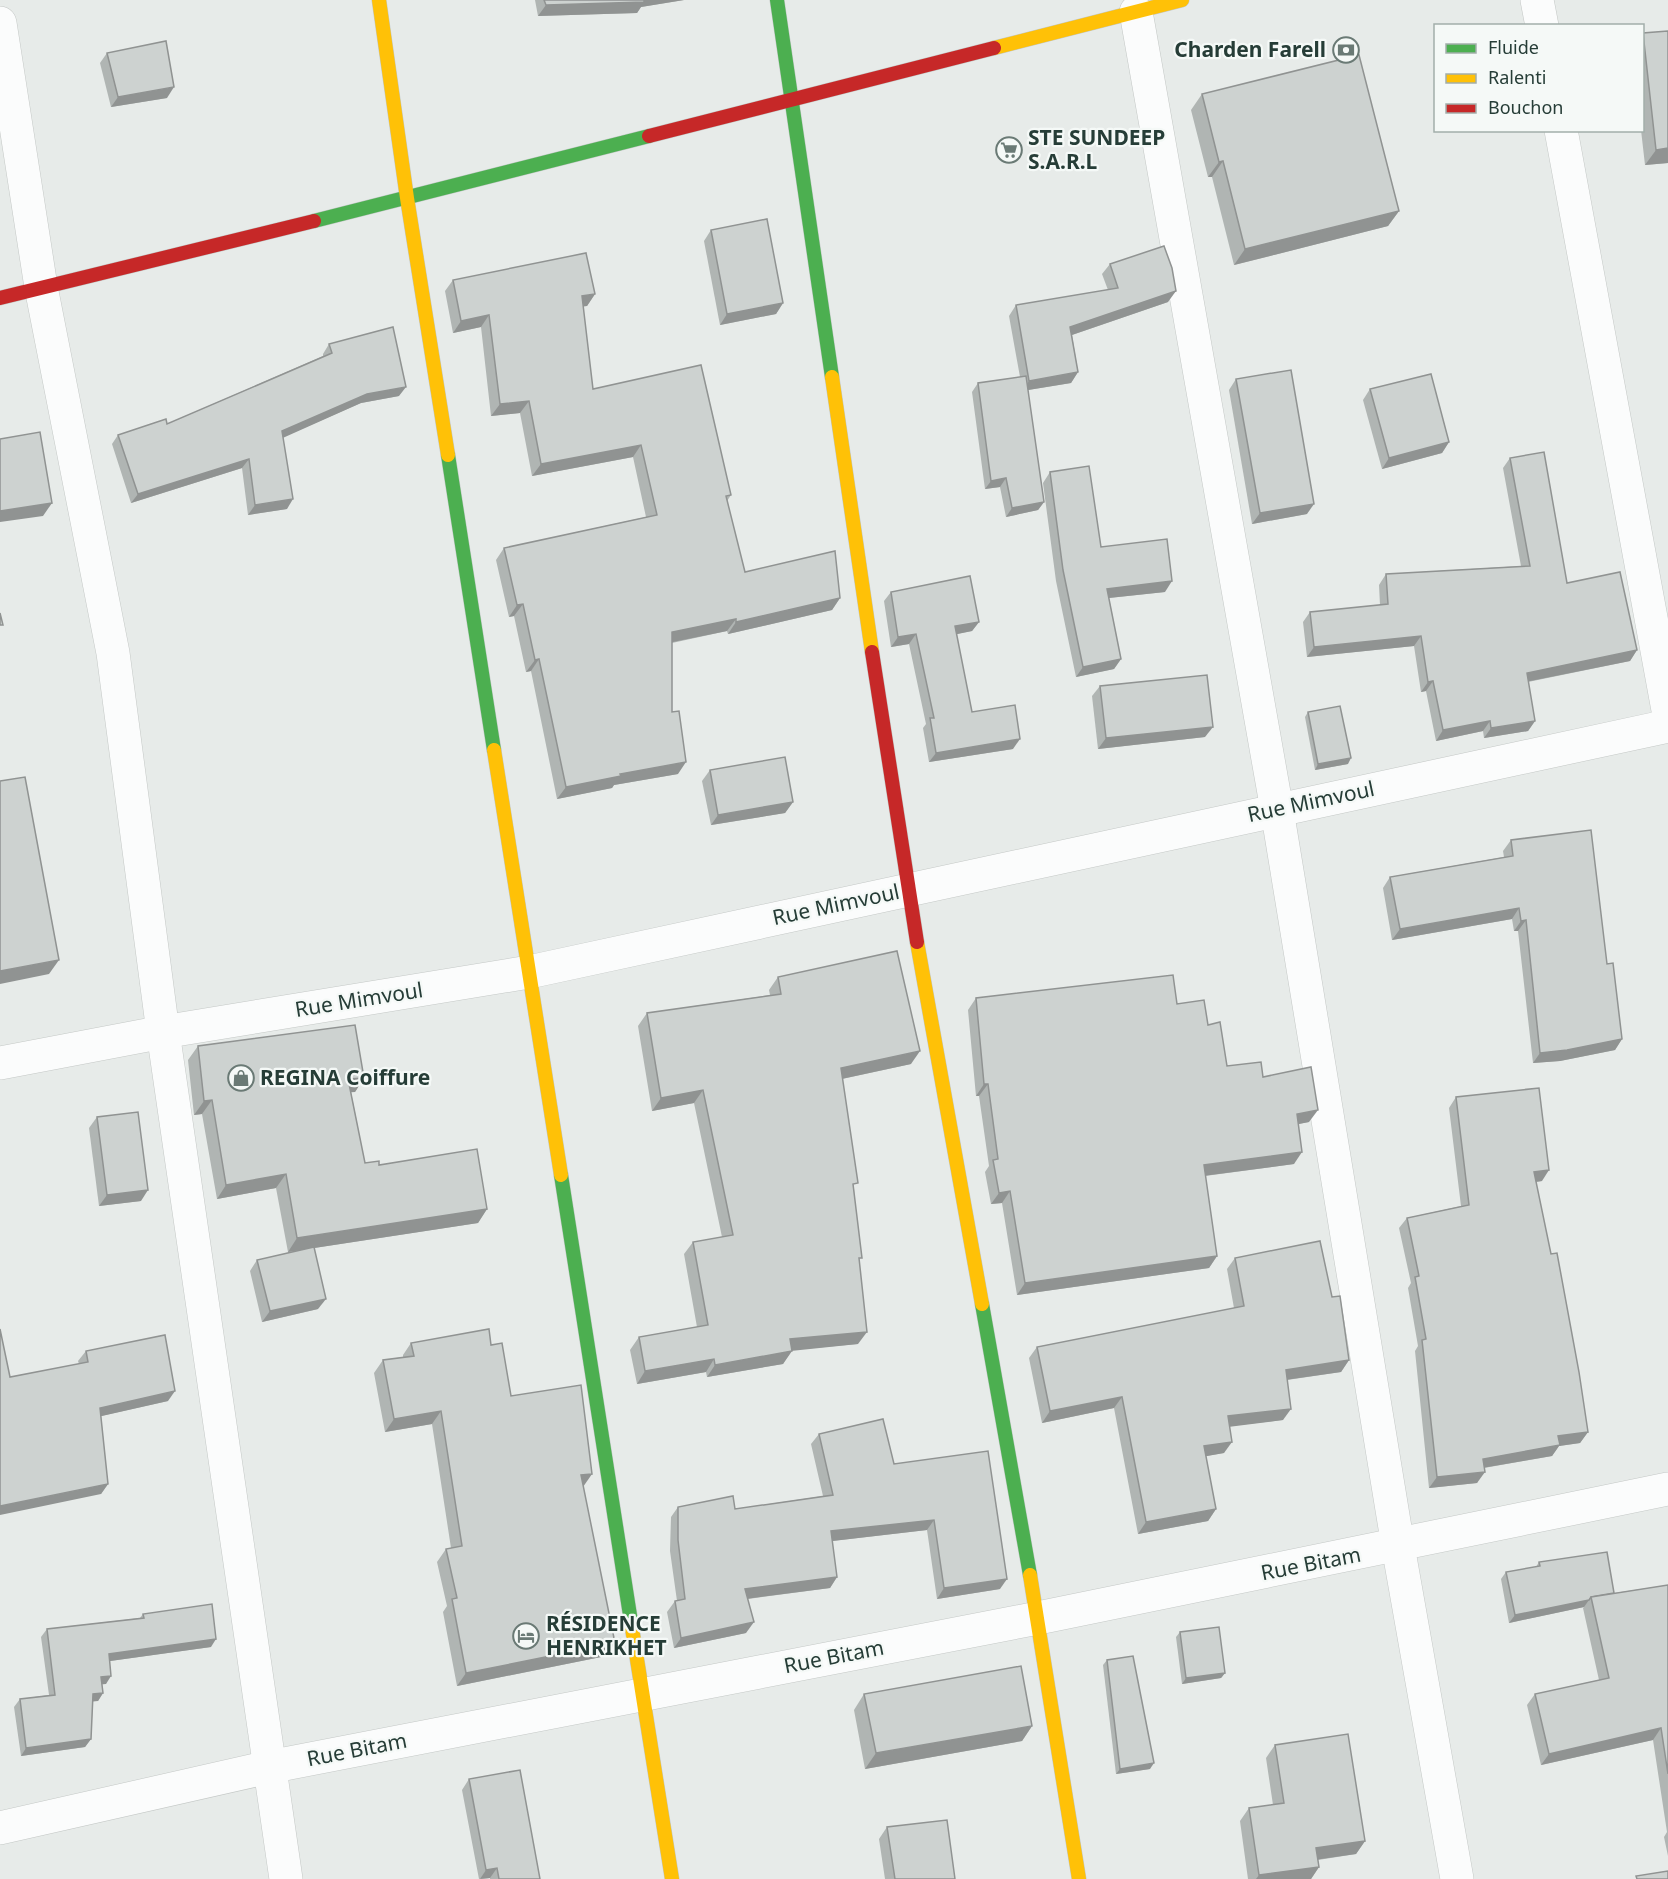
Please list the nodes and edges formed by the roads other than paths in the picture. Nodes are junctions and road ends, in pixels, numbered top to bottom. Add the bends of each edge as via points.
1 (379, 0) edge
2 (777, 0) edge
3 (1182, 0) edge
4 (1537, 0) edge
5 (1136, 12) junction
6 (0, 23) edge
7 (1542, 24) edge
8 (790, 99) junction
9 (1561, 132) edge
10 (407, 198) junction
11 (41, 287) junction
12 (0, 298) edge
13 (1668, 710) edge
14 (1668, 726) edge
15 (1277, 810) junction
16 (907, 889) junction
17 (529, 972) junction
18 (163, 1032) junction
19 (0, 1063) edge
20 (1668, 1489) edge
21 (1398, 1546) junction
22 (1038, 1618) junction
23 (643, 1694) junction
24 (269, 1767) junction
25 (0, 1828) edge
26 (286, 1879) edge
27 (672, 1879) edge
28 (1079, 1879) edge
29 (1457, 1879) edge

1 - 10 main road
2 - 8 main road
3 - 5 main road
4 - 7 street
5 - 8 main road
5 - 15 street
6 - 11 street
8 - 10 main road
8 - 16 main road
9 - 13 street
10 - 11 main road
10 - 17 main road
11 - 12 main road
11 - 18 street via 113,653
14 - 15 street, Rue Mimvoul
15 - 16 street, Rue Mimvoul
15 - 21 street
16 - 17 street, Rue Mimvoul
16 - 22 main road
17 - 18 street, Rue Mimvoul
17 - 23 main road
18 - 19 street, Rue Mimvoul
18 - 24 street
20 - 21 street, Rue Bitam
21 - 22 street, Rue Bitam
21 - 29 street
22 - 23 street, Rue Bitam
22 - 28 main road
23 - 24 street, Rue Bitam
23 - 27 main road
24 - 25 street, Rue Bitam
24 - 26 street

